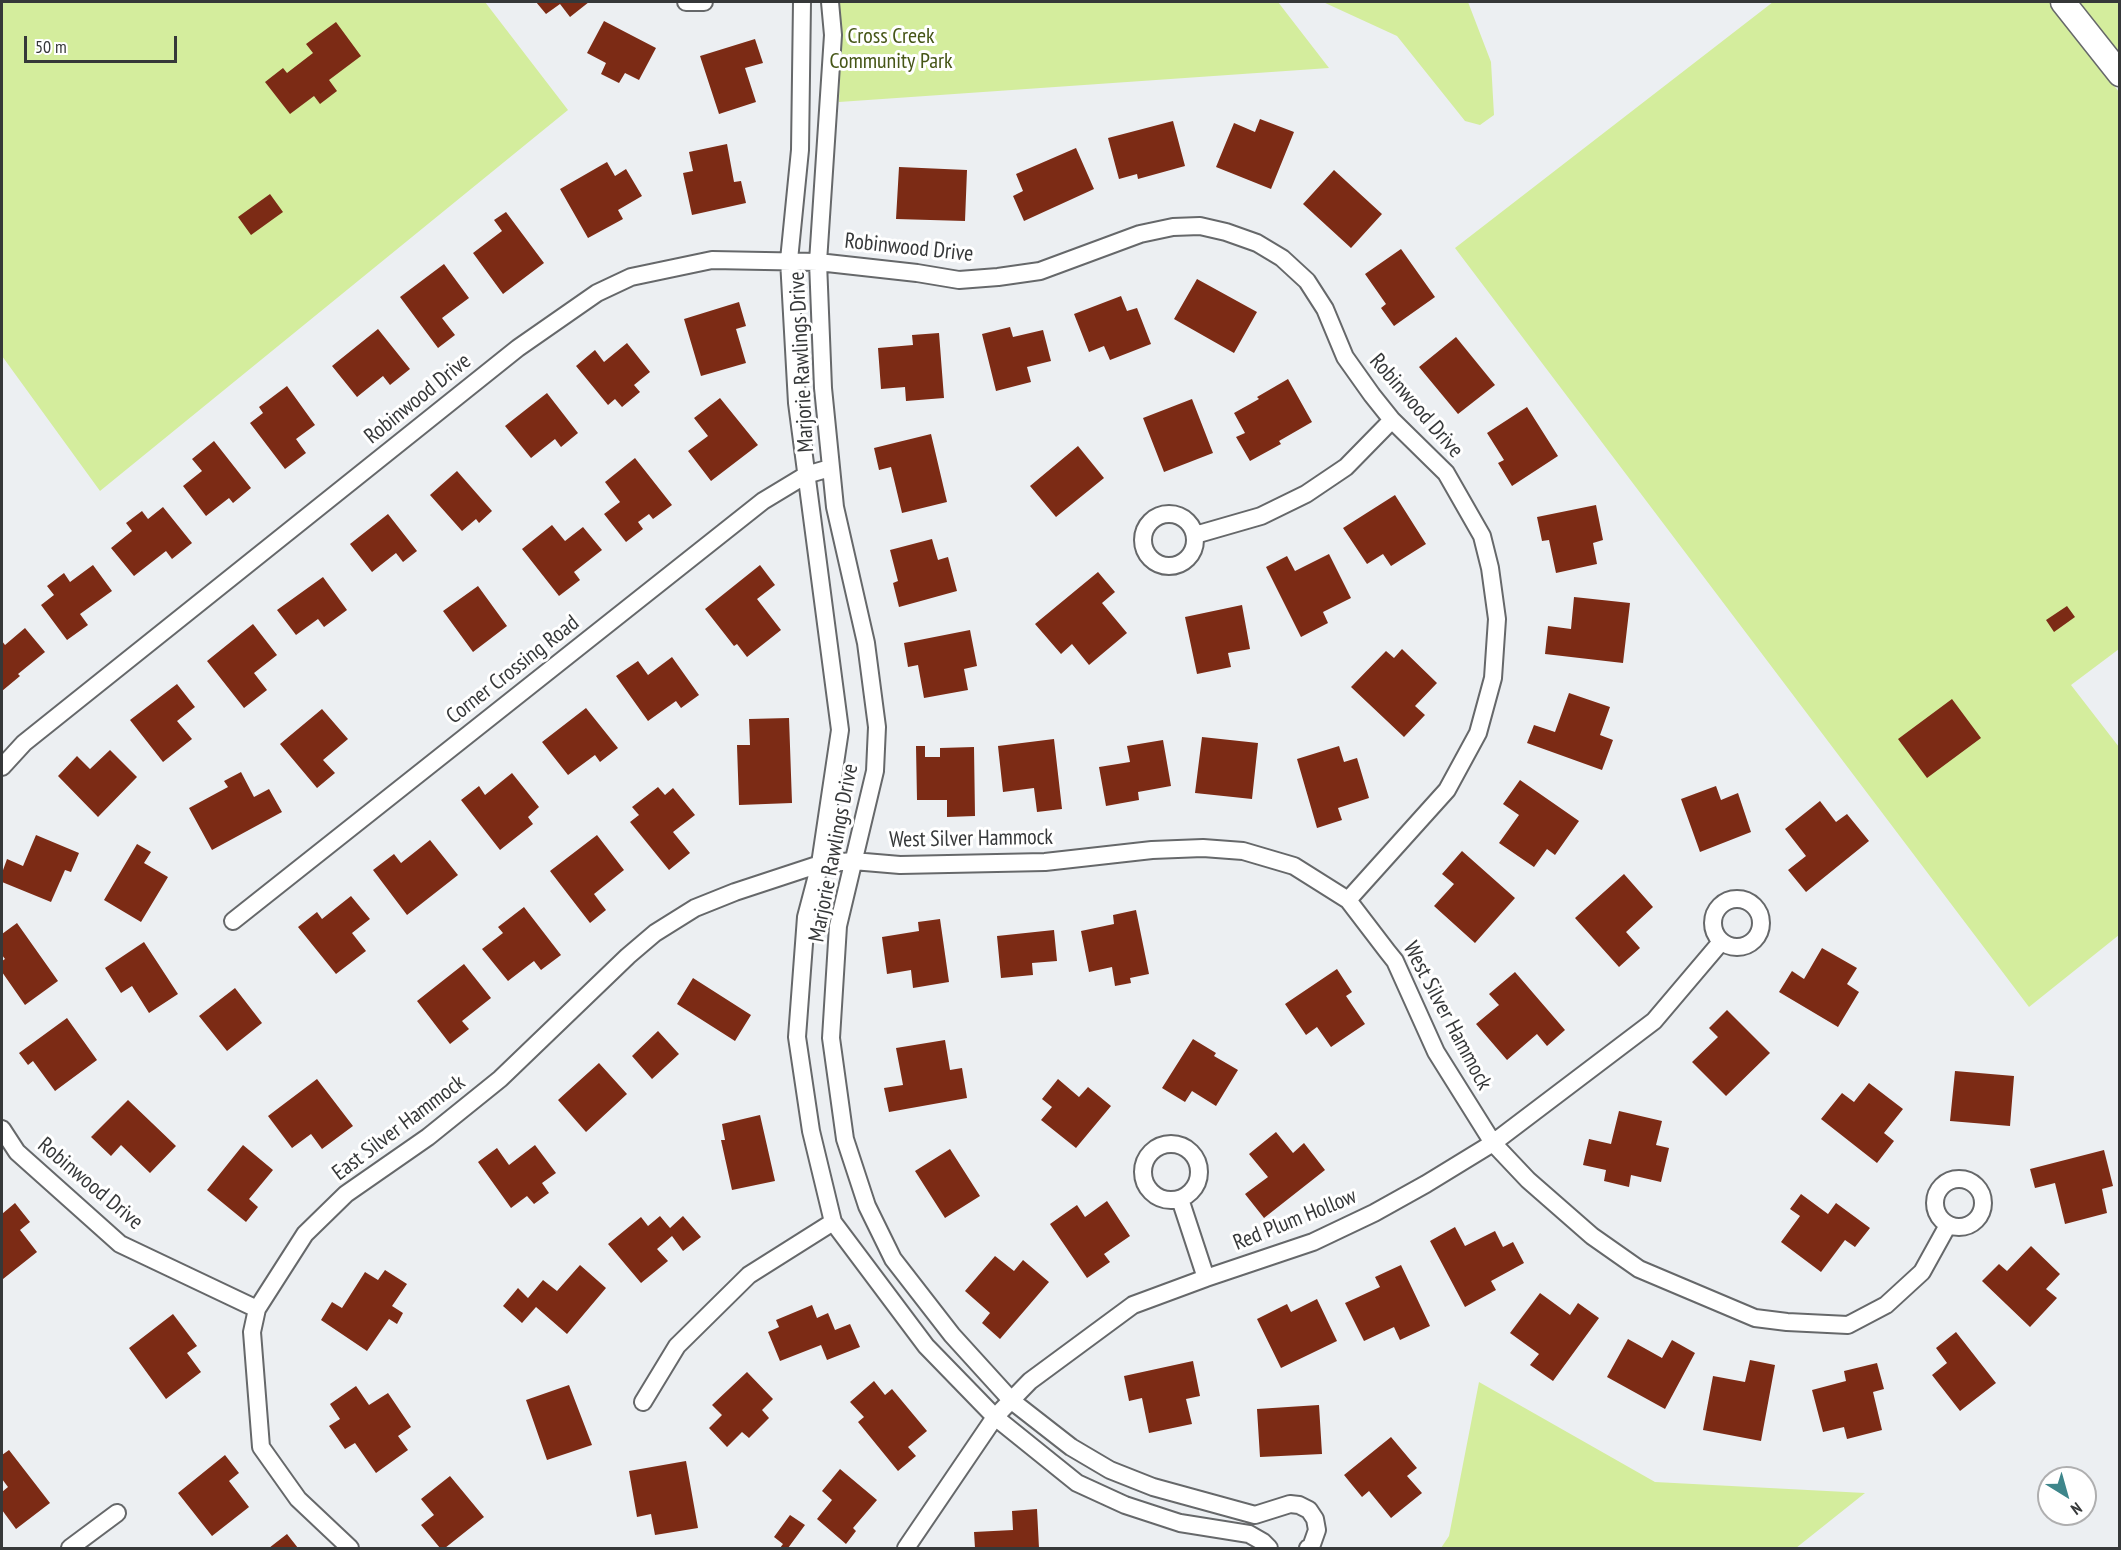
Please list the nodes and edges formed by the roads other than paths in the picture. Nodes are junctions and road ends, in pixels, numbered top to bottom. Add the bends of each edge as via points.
1 (686, 2) edge
2 (704, 2) edge
3 (802, 2) edge
4 (830, 2) edge
5 (2063, 2) edge
6 (2120, 75) edge
7 (789, 260) junction
8 (818, 262) junction
9 (1392, 420) junction
10 (830, 468) junction
11 (806, 475) junction
12 (1195, 535) dead end
13 (2, 767) edge
14 (853, 861) junction
15 (820, 864) junction
16 (1348, 900) junction
17 (233, 921) dead end
18 (1721, 942) dead end
19 (2, 1129) edge
20 (1492, 1143) junction
21 (1180, 1199) dead end
22 (834, 1222) junction
23 (1948, 1225) dead end
24 (1206, 1278) junction
25 (257, 1309) junction
26 (1012, 1401) junction
27 (643, 1402) dead end
28 (995, 1417) junction
29 (117, 1513) dead end
30 (70, 1548) edge
31 (350, 1548) edge
32 (906, 1548) edge
33 (1269, 1548) edge
34 (1308, 1548) edge

1 - 2 street
3 - 7 street, Marjorie Rawlings Drive via 800,150
4 - 8 street, Marjorie Rawlings Drive via 833,35
5 - 6 street
7 - 8 street, Robinwood Drive
7 - 11 street, Marjorie Rawlings Drive via 797,403
7 - 13 street, Robinwood Drive via 712,260 631,277 597,292 509,355 24,743
8 - 9 street, Robinwood Drive via 959,280 1040,271 1140,234 1173,227 1200,226 1226,231 1282,258 1307,281 1345,357
8 - 10 street, Marjorie Rawlings Drive
9 - 12 street via 1346,467 1306,494 1261,516
9 - 16 street, Robinwood Drive via 1446,473 1482,536 1497,619 1493,678 1478,733 1447,790
10 - 11 street, Corner Crossing Road
10 - 14 street, Marjorie Rawlings Drive via 866,643 878,727 875,771
11 - 15 street, Marjorie Rawlings Drive via 840,730
11 - 17 street, Corner Crossing Road via 763,501
14 - 15 street, West Silver Hammock
14 - 16 street, West Silver Hammock via 900,865 1045,862 1152,850 1223,849 1294,866
14 - 26 street, Marjorie Rawlings Drive via 838,926 831,1038 845,1139 867,1206 893,1259 952,1335
15 - 22 street, Marjorie Rawlings Drive via 806,917 796,1037 811,1131
15 - 25 street, East Silver Hammock via 695,908 655,933 500,1080 346,1194 305,1234
16 - 20 street, West Silver Hammock via 1395,962 1436,1052
18 - 20 street, Red Plum Hollow via 1654,1021
19 - 25 street, Robinwood Drive via 16,1152 120,1244
20 - 23 street, West Silver Hammock via 1584,1229 1640,1269 1755,1318 1848,1325 1886,1305 1922,1272
20 - 24 street, Red Plum Hollow via 1416,1190 1313,1242
21 - 24 street
22 - 27 street via 749,1275 677,1346
22 - 28 street, Marjorie Rawlings Drive via 926,1346
24 - 26 street, Red Plum Hollow via 1133,1305 1030,1381
25 - 31 street, East Silver Hammock via 252,1332 261,1447 298,1499
26 - 28 street, Red Plum Hollow
26 - 34 street, Marjorie Rawlings Drive via 1071,1448 1110,1470 1153,1487 1255,1515 1299,1505 1315,1519 1317,1530
28 - 32 street, Red Plum Hollow
28 - 33 street, Marjorie Rawlings Drive via 1077,1484 1125,1505 1180,1522 1249,1534
29 - 30 street

